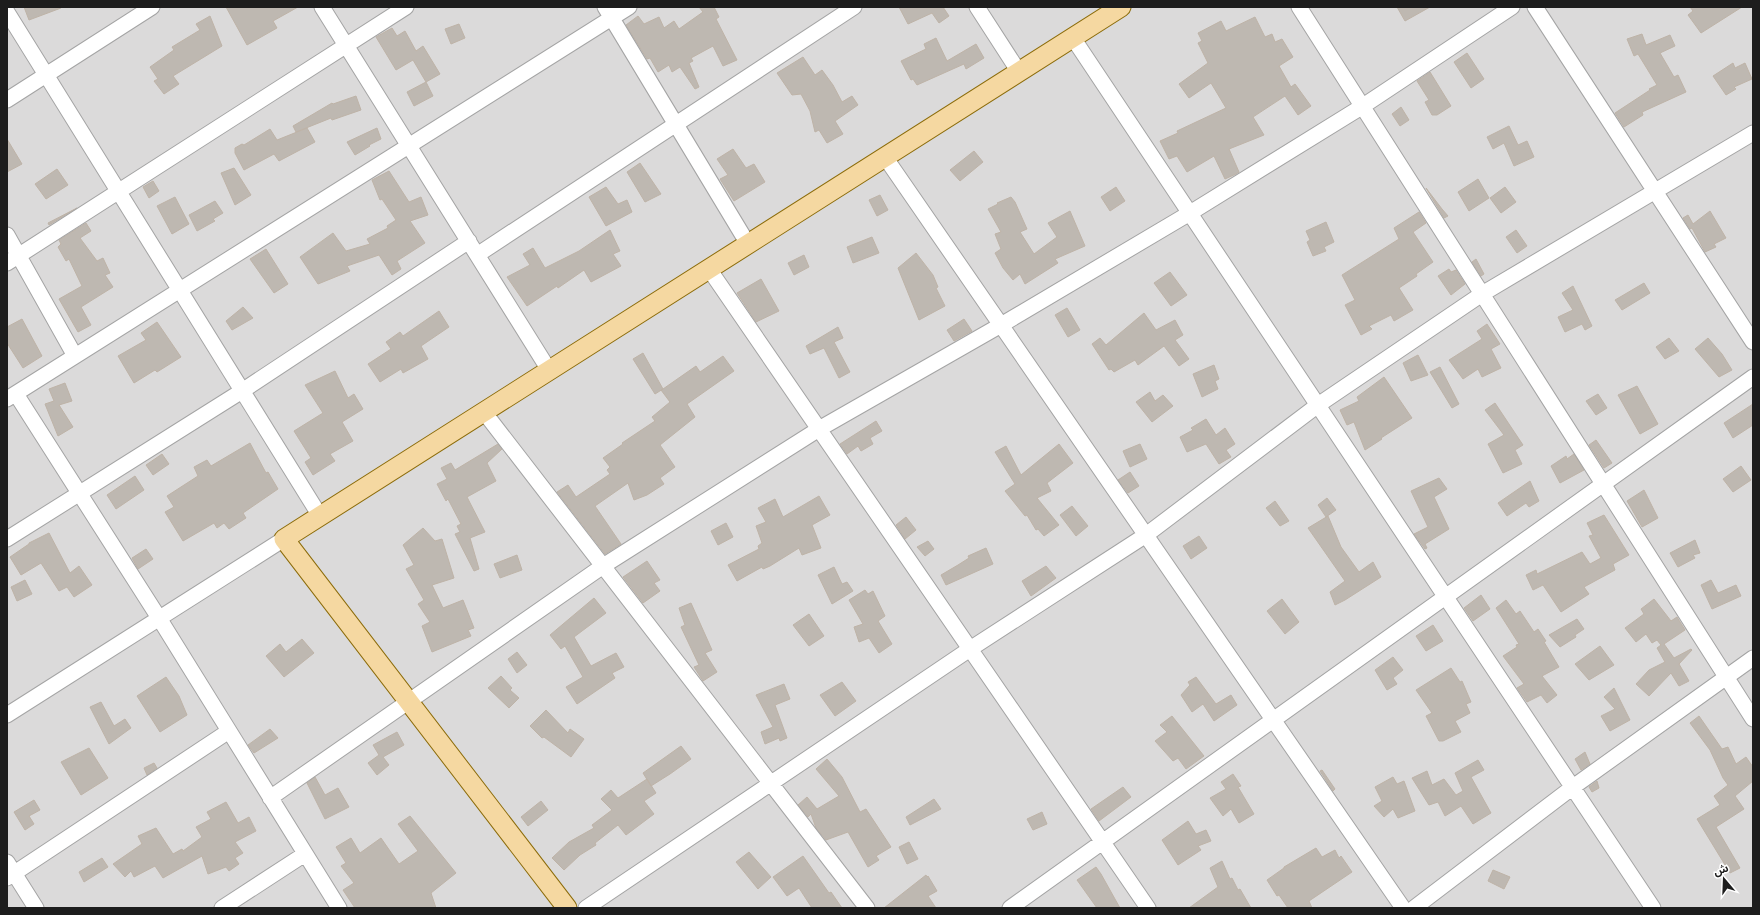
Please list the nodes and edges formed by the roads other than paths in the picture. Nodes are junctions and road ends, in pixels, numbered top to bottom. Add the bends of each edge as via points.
1 (152, 7) edge
2 (322, 7) edge
3 (406, 7) edge
4 (629, 7) edge
5 (854, 7) edge
6 (976, 7) edge
7 (1121, 7) edge
8 (1299, 7) edge
9 (1512, 7) edge
10 (1535, 7) edge
11 (7, 12) edge
12 (608, 13) edge
13 (1073, 38) junction
14 (346, 46) junction
15 (1019, 72) junction
16 (46, 74) junction
17 (7, 100) edge
18 (1362, 106) junction
19 (676, 124) junction
20 (1753, 133) edge
21 (409, 146) junction
22 (885, 157) junction
23 (1655, 191) junction
24 (119, 192) junction
25 (1190, 213) junction
26 (7, 235) edge
27 (469, 242) junction
28 (748, 244) junction
29 (477, 255) junction
30 (13, 260) edge
31 (710, 269) junction
32 (180, 290) junction
33 (1482, 294) junction
34 (1001, 325) junction
35 (1753, 342) edge
36 (75, 356) junction
37 (549, 370) junction
38 (1753, 377) edge
39 (242, 391) junction
40 (11, 397) edge
41 (1318, 405) junction
42 (484, 412) junction
43 (819, 429) junction
44 (1603, 484) junction
45 (80, 494) junction
46 (320, 516) junction
47 (1146, 535) junction
48 (7, 539) edge
49 (284, 539) junction
50 (603, 566) junction
51 (1445, 597) junction
52 (159, 618) junction
53 (970, 649) junction
54 (1753, 658) edge
55 (1726, 678) junction
56 (409, 702) junction
57 (7, 715) edge
58 (1753, 719) edge
59 (1273, 720) junction
60 (229, 731) junction
61 (771, 784) junction
62 (1572, 787) junction
63 (270, 798) junction
64 (1103, 842) junction
65 (305, 854) junction
66 (9, 871) edge
67 (36, 908) edge
68 (222, 908) edge
69 (339, 908) edge
70 (567, 908) edge
71 (586, 908) edge
72 (867, 908) edge
73 (1010, 908) edge
74 (1148, 908) edge
75 (1403, 908) edge
76 (1414, 908) edge
77 (1653, 908) edge

1 - 16 street
2 - 14 street
3 - 14 street
4 - 12 street
5 - 19 street
6 - 15 street
7 - 13 main road
8 - 18 street
9 - 18 street
10 - 23 street
11 - 16 street
12 - 19 street
12 - 21 street
13 - 15 main road
13 - 25 street
14 - 21 street
14 - 24 street
15 - 22 main road
16 - 17 street
16 - 24 street
18 - 25 street
18 - 33 street
19 - 28 street
19 - 29 street
20 - 23 street
21 - 27 street
21 - 32 street
22 - 28 main road
22 - 34 street
23 - 33 street
23 - 35 street
24 - 30 street
24 - 32 street
25 - 34 street
25 - 41 street
26 - 30 street
27 - 29 street
27 - 39 street
28 - 31 main road
29 - 37 street
30 - 36 street
31 - 37 main road
31 - 43 street
32 - 36 street
32 - 39 street
33 - 41 street
33 - 44 street
34 - 43 street
34 - 47 street
36 - 40 street
37 - 42 main road
38 - 44 street
39 - 45 street
39 - 46 street
40 - 45 street
41 - 47 street
41 - 51 street
42 - 46 main road
42 - 50 street
43 - 50 street
43 - 53 street
44 - 51 street
44 - 55 street
45 - 48 street
45 - 52 street
46 - 49 main road
47 - 53 street
47 - 59 street
49 - 52 street
49 - 56 main road
50 - 56 street
50 - 61 street
51 - 59 street
51 - 62 street
52 - 57 street
52 - 60 street
53 - 61 street
53 - 64 street
54 - 55 street
55 - 58 street
55 - 62 street
56 - 63 street
56 - 70 main road
59 - 64 street
59 - 75 street
60 - 63 street
60 - 66 street
61 - 71 street
61 - 72 street
62 - 76 street
62 - 77 street
63 - 65 street
64 - 73 street
64 - 74 street
65 - 68 street
65 - 69 street
66 - 67 street

